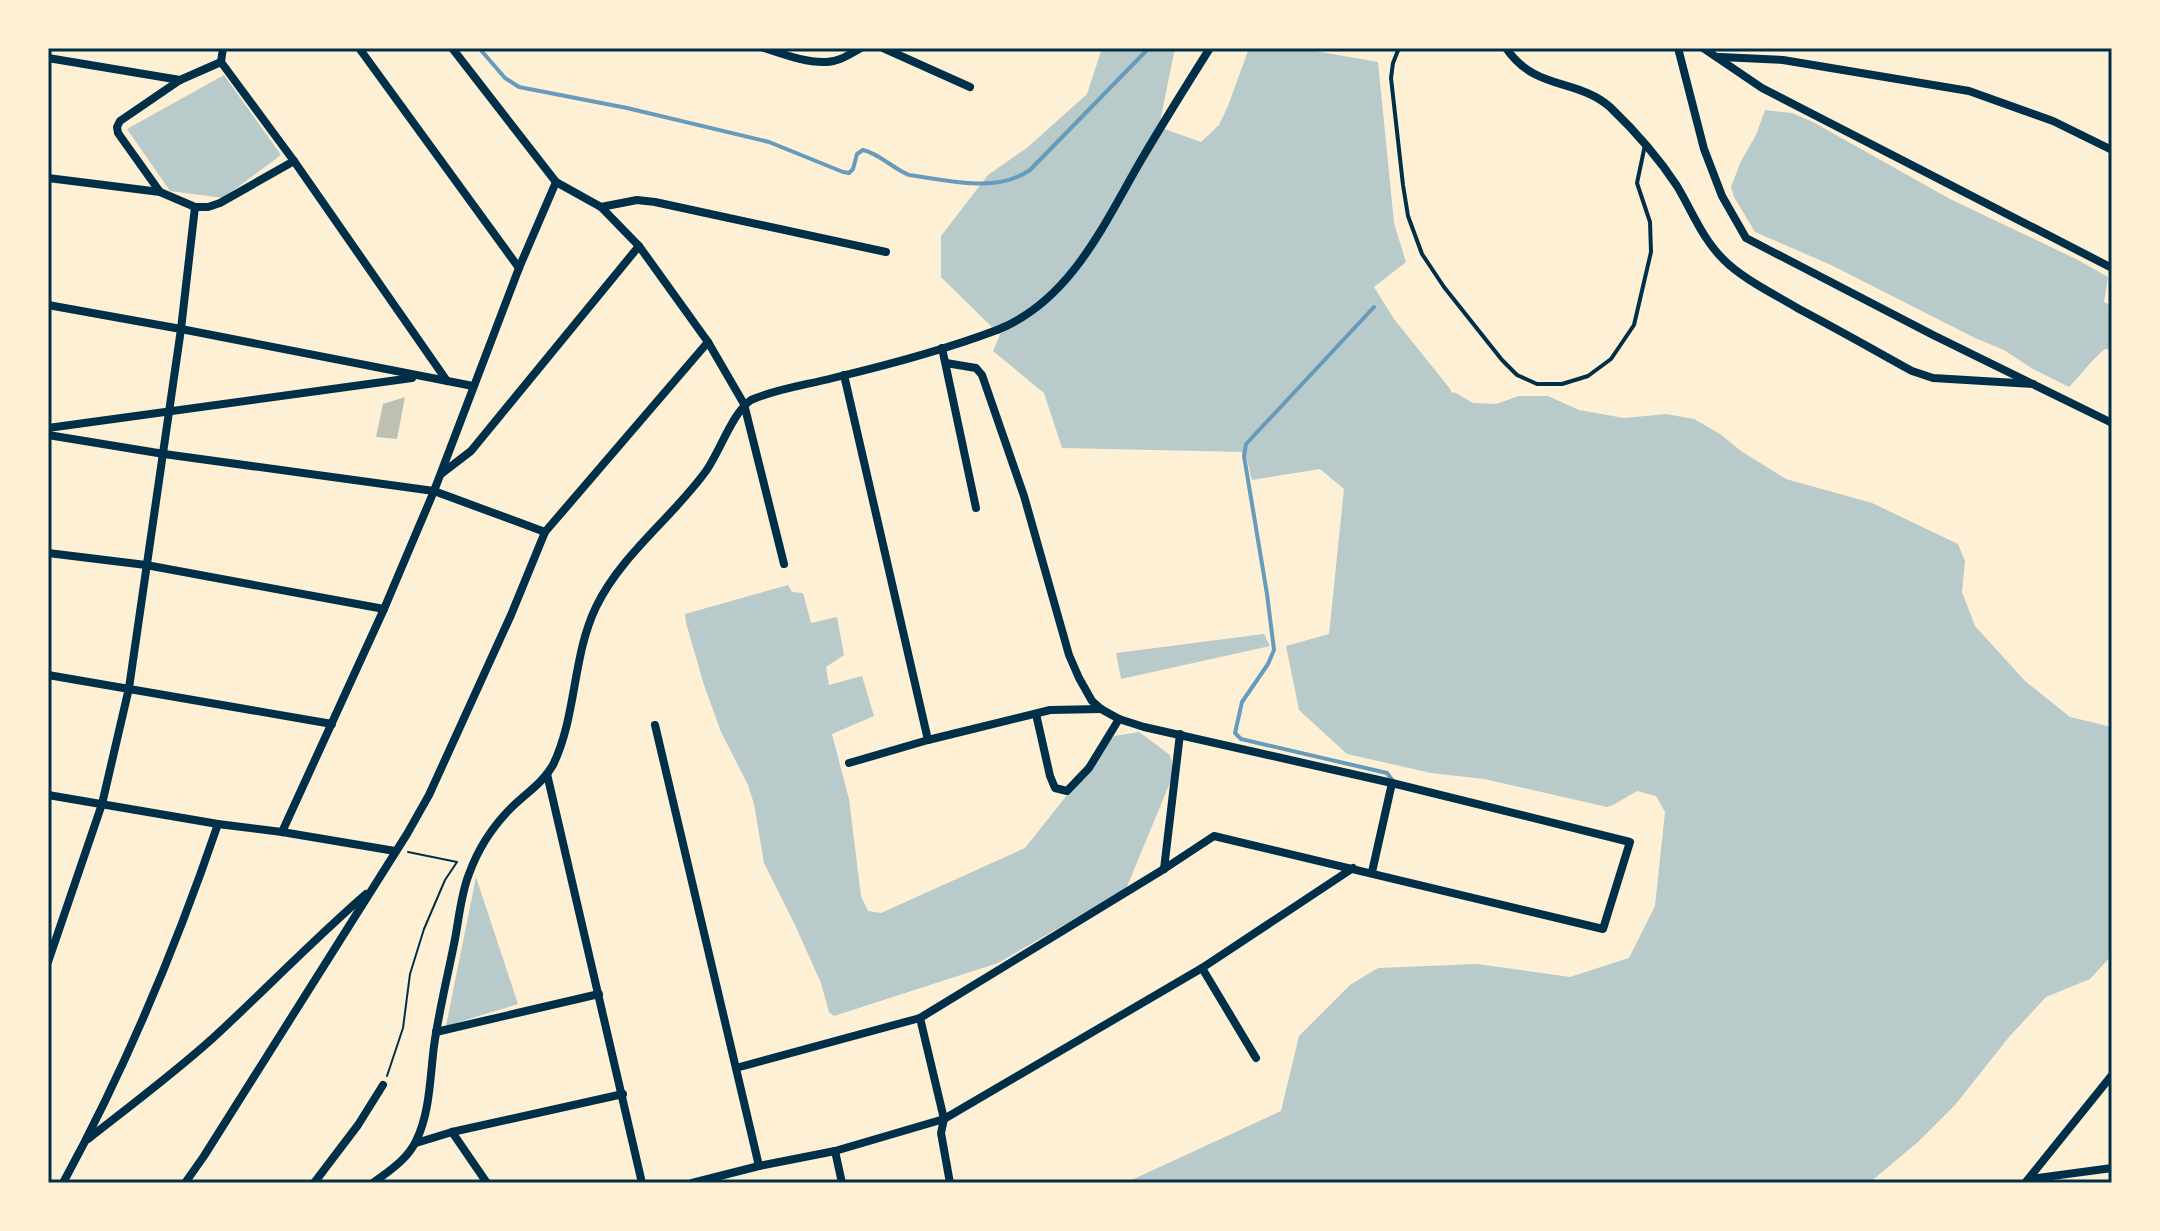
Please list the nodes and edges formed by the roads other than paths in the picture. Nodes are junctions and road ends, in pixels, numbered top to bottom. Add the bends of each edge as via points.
1 (223, 48) edge
2 (359, 48) edge
3 (452, 48) edge
4 (764, 48) edge
5 (861, 48) edge
6 (883, 48) edge
7 (1210, 48) edge
8 (1399, 48) edge
9 (1506, 48) edge
10 (1678, 48) edge
11 (1703, 48) edge
12 (1718, 57) junction
13 (48, 58) edge
14 (221, 62) junction
15 (180, 80) junction
16 (970, 87) dead end
17 (1646, 143) junction
18 (2112, 150) edge
19 (294, 161) junction
20 (48, 178) edge
21 (556, 182) junction
22 (160, 192) junction
23 (195, 207) junction
24 (601, 207) junction
25 (639, 246) junction
26 (886, 252) dead end
27 (519, 268) junction
28 (2112, 268) edge
29 (48, 305) edge
30 (181, 329) junction
31 (708, 342) junction
32 (942, 348) junction
33 (946, 363) junction
34 (844, 375) junction
35 (420, 377) junction
36 (447, 381) junction
37 (2033, 384) junction
38 (473, 386) junction
39 (744, 404) junction
40 (170, 411) junction
41 (2112, 423) edge
42 (48, 428) edge
43 (48, 435) edge
44 (164, 454) junction
45 (441, 474) junction
46 (434, 491) junction
47 (976, 508) dead end
48 (545, 532) junction
49 (48, 553) edge
50 (784, 564) dead end
51 (146, 565) junction
52 (384, 609) junction
53 (48, 675) edge
54 (129, 688) junction
55 (1101, 709) junction
56 (1036, 714) junction
57 (1119, 719) junction
58 (332, 724) junction
59 (655, 725) dead end
60 (1180, 734) junction
61 (928, 740) junction
62 (849, 763) dead end
63 (547, 774) junction
64 (1392, 783) junction
65 (48, 795) edge
66 (102, 804) junction
67 (218, 824) junction
68 (282, 832) junction
69 (395, 851) junction
70 (1353, 868) junction
71 (1164, 869) junction
72 (1372, 872) junction
73 (372, 889) junction
74 (48, 962) edge
75 (1202, 968) junction
76 (599, 994) junction
77 (920, 1018) junction
78 (436, 1032) junction
79 (1256, 1058) dead end
80 (736, 1068) junction
81 (2112, 1075) edge
82 (383, 1085) road end
83 (623, 1094) junction
84 (944, 1119) junction
85 (452, 1132) junction
86 (86, 1140) junction
87 (416, 1143) junction
88 (835, 1151) junction
89 (759, 1166) junction
90 (2112, 1168) edge
91 (2027, 1181) edge
92 (63, 1183) edge
93 (185, 1183) edge
94 (314, 1183) edge
95 (373, 1183) edge
96 (487, 1183) edge
97 (642, 1183) edge
98 (692, 1183) edge
99 (842, 1183) edge
100 (950, 1183) edge

1 - 14 street
2 - 27 street
3 - 21 street
4 - 5 street via 826,62
6 - 16 street
7 - 32 street via 1065,281 1023,316
8 - 17 lane via 1391,78 1408,216 1422,254 1502,360 1537,384 1588,376 1611,359 1634,325 1651,252 1650,222 1637,183
9 - 17 street via 1530,73 1589,93 1607,105
10 - 37 street via 1704,149 1746,238
11 - 12 street
12 - 18 street via 1783,60 1969,91 2053,121
12 - 28 street via 1762,88
13 - 15 street
14 - 15 street
14 - 19 street
15 - 22 street via 117,127
17 - 37 street via 1705,237 1724,260 1768,291 1912,371 1933,378
19 - 23 street via 220,203
19 - 36 street
20 - 22 street
21 - 24 street
21 - 27 street
22 - 23 street
23 - 30 street
24 - 25 street
24 - 26 street via 655,202
25 - 31 street
25 - 45 street via 471,451
27 - 38 street
29 - 30 street
30 - 35 street
30 - 40 street
31 - 39 street
31 - 48 street
32 - 33 street
32 - 34 street
33 - 47 street
33 - 55 street via 976,368 982,375 1024,496 1069,655 1085,691
34 - 39 street
34 - 61 street
35 - 36 street
35 - 40 street
36 - 38 street
37 - 41 street
38 - 45 street
39 - 50 street
39 - 63 street via 695,486 603,594 581,649 566,728
40 - 42 street
40 - 44 street
43 - 44 street
44 - 46 street
44 - 51 street
45 - 46 street
46 - 48 street
46 - 52 street
48 - 69 street via 429,795
49 - 51 street
51 - 52 street
51 - 54 street
52 - 58 street
53 - 54 street
54 - 58 street
54 - 66 street
55 - 56 street
55 - 57 street
56 - 57 street via 1050,776 1055,788 1067,791 1089,768
56 - 61 street
57 - 60 street
58 - 68 street
59 - 80 street
60 - 64 street
60 - 71 street
61 - 62 street
63 - 76 street
63 - 78 street via 500,820 467,877
64 - 72 street
64 - 72 street via 1630,842 1603,929
65 - 66 street
66 - 67 street
66 - 74 street
67 - 68 street
67 - 86 street via 173,948
68 - 69 street
69 - 73 street
70 - 71 street via 1214,836
70 - 72 street
70 - 75 street
71 - 77 street
73 - 86 street via 155,1088
73 - 93 street
75 - 79 street
75 - 84 street
76 - 78 street
76 - 83 street
77 - 80 street
77 - 84 street
78 - 87 street
80 - 89 street
81 - 91 street
82 - 94 street
83 - 85 street
83 - 97 street
84 - 88 street
84 - 100 street via 941,1133
85 - 87 street
85 - 96 street
86 - 92 street
87 - 95 street
88 - 89 street
88 - 99 street
89 - 98 street
90 - 91 street

